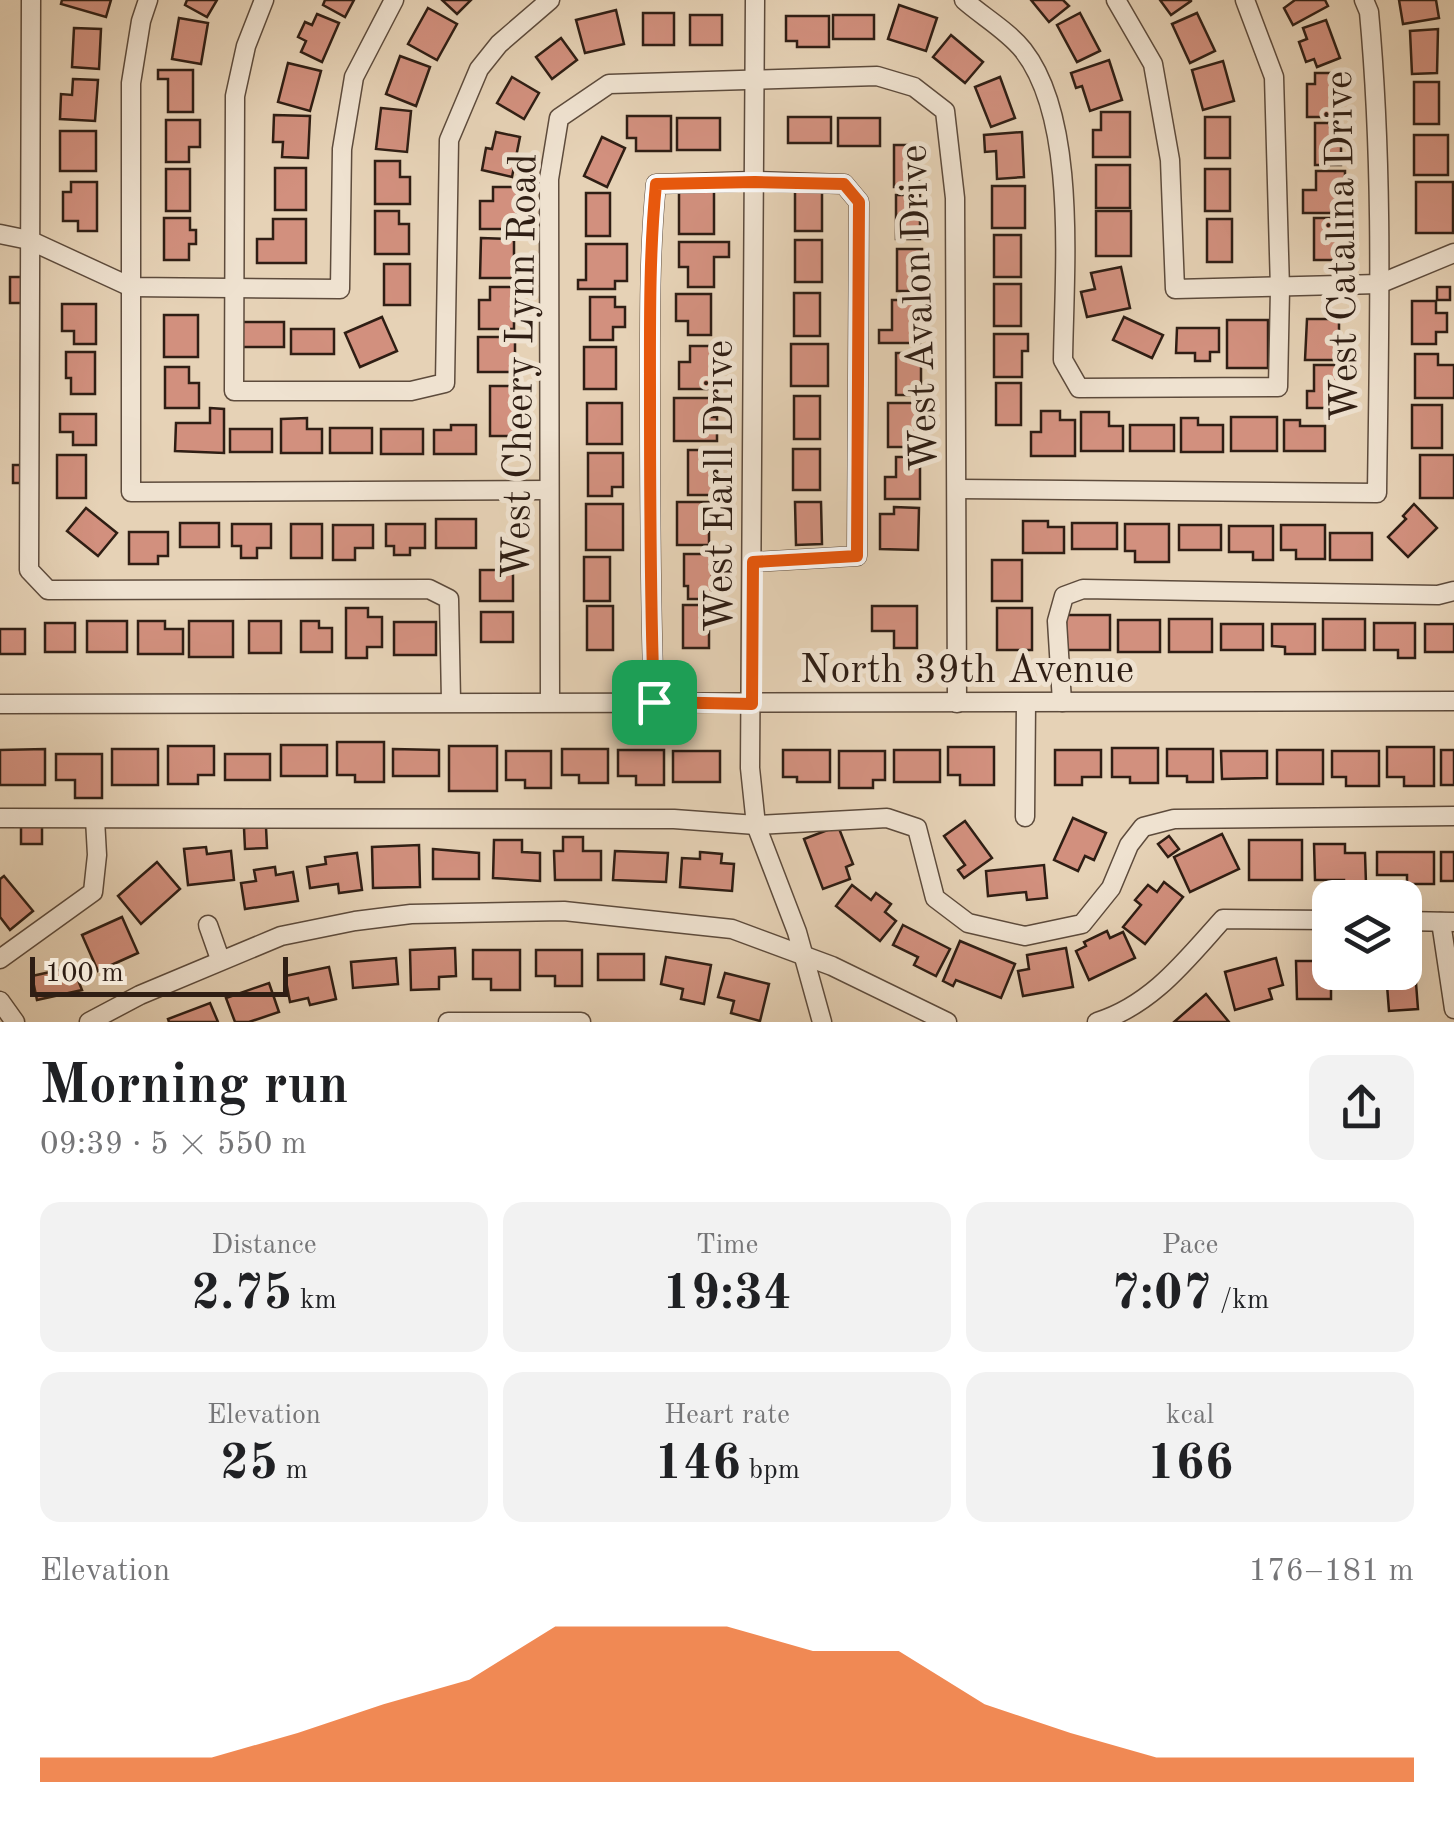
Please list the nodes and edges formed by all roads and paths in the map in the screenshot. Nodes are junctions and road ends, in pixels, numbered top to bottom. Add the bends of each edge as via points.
1 (31, 0) edge
2 (148, 0) edge
3 (264, 0) edge
4 (394, 0) edge
5 (550, 0) edge
6 (756, 0) edge
7 (964, 0) edge
8 (1116, 0) edge
9 (1245, 0) edge
10 (1364, 0) edge
11 (755, 81) junction
12 (755, 182) junction
13 (0, 234) edge
14 (30, 240) junction
15 (1454, 252) edge
16 (1380, 284) junction
17 (130, 287) junction
18 (1280, 289) junction
19 (234, 290) junction
20 (958, 489) junction
21 (548, 490) junction
22 (753, 562) junction
23 (1454, 591) edge
24 (452, 701) junction
25 (550, 701) junction
26 (1454, 701) edge
27 (654, 702) junction
28 (1062, 702) junction
29 (958, 703) junction
30 (1026, 703) junction
31 (0, 704) edge
32 (752, 704) junction
33 (1454, 816) edge
34 (1024, 817) dead end
35 (0, 818) edge
36 (95, 818) junction
37 (756, 824) junction
38 (1312, 920) edge
39 (1422, 922) edge
40 (1448, 922) edge
41 (208, 925) dead end
42 (803, 956) junction
43 (0, 959) edge
44 (220, 959) junction
45 (0, 1002) edge
46 (1454, 1009) edge
47 (15, 1022) edge
48 (89, 1022) edge
49 (448, 1022) edge
50 (581, 1022) edge
51 (822, 1022) edge
52 (947, 1022) edge
53 (1098, 1022) edge

1 - 14 street
2 - 17 street via 131,83
3 - 19 street via 235,96
4 - 19 street via 354,77 342,149 340,288
5 - 19 street via 479,69 448,140 445,383 411,391 234,391
6 - 11 street, West Earll Drive
7 - 18 street via 1022,48 1055,120 1063,360 1079,388 1278,387
8 - 18 street via 1153,64 1170,160 1175,289
9 - 18 street via 1274,78
10 - 16 street, West Catalina Drive via 1377,96
11 - 12 street, West Earll Drive
11 - 20 street, West Avalon Drive via 878,76 914,86 944,111 956,198
11 - 21 street, West Cheery Lynn Road via 608,84 559,118 550,179
12 - 22 street, West Earll Drive
12 - 22 street via 844,184 859,202 859,402 857,556
12 - 27 street via 656,184 650,317
13 - 14 street
14 - 17 street
14 - 24 street via 30,570 48,590 429,589 448,600
15 - 16 street
16 - 18 street
16 - 20 street, West Catalina Drive via 1376,492
17 - 19 street
17 - 21 street via 130,492
20 - 29 street, West Avalon Drive
21 - 25 street, West Cheery Lynn Road
22 - 32 street, West Earll Drive
23 - 28 street via 1083,589 1064,596 1057,621
24 - 25 street, North 39th Avenue
24 - 31 street, North 39th Avenue
25 - 27 street, North 39th Avenue
26 - 28 street, North 39th Avenue
27 - 32 street, North 39th Avenue
28 - 30 street, North 39th Avenue
29 - 30 street, North 39th Avenue
29 - 32 street, North 39th Avenue
30 - 34 street
32 - 37 street, West Earll Drive
33 - 37 street via 1174,818 1143,827 1111,888 1082,924 1024,936 968,923 935,898 917,828 887,818
35 - 36 street
36 - 37 street
36 - 43 street via 93,892
37 - 42 street, West Earll Drive
38 - 53 street via 1223,919 1156,992
39 - 40 street
40 - 46 street
41 - 44 street
42 - 44 street via 732,928 564,911 354,921 281,936
42 - 51 street, West Earll Drive
42 - 52 street
44 - 48 street
45 - 47 street
49 - 50 street

